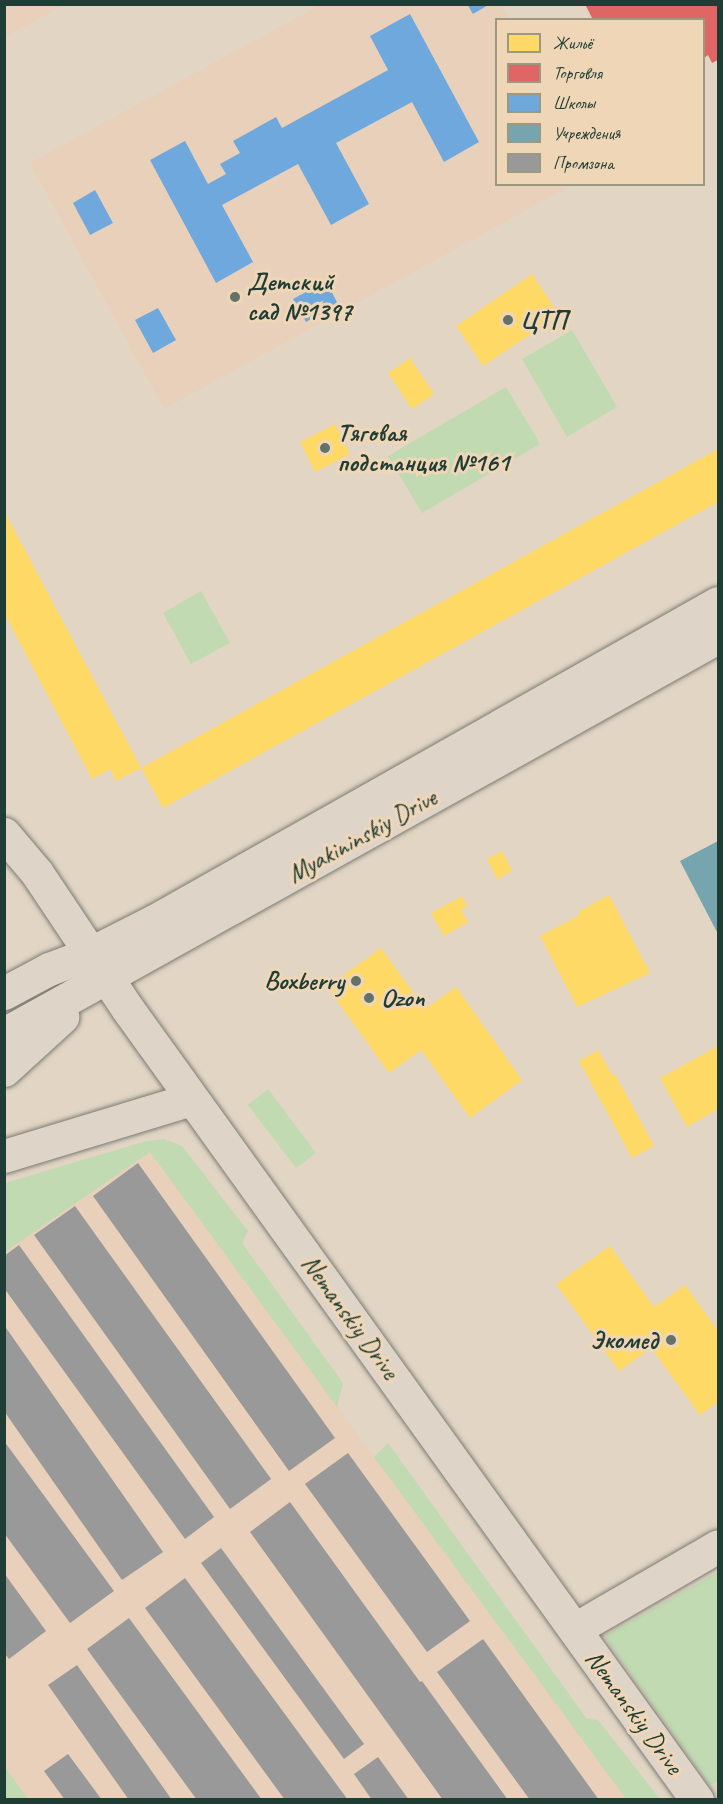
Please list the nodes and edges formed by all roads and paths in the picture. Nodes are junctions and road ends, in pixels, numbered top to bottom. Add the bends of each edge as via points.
1 (718, 603) edge
2 (718, 637) edge
3 (4, 834) edge
4 (98, 966) junction
5 (49, 969) junction
6 (4, 981) edge
7 (4, 993) edge
8 (4, 1034) edge
9 (4, 1070) edge
10 (192, 1099) junction
11 (4, 1156) edge
12 (718, 1546) edge
13 (574, 1629) junction
14 (697, 1800) edge

1 - 4 main road, Myakininskiy Drive via 154,921
2 - 4 main road, Myakininskiy Drive
3 - 4 main road, Nemanskiy Drive via 37,873
4 - 5 main road, Myakininskiy Drive
4 - 8 main road, Myakininskiy Drive
4 - 9 main road
4 - 10 main road, Nemanskiy Drive
5 - 6 main road
5 - 7 main road, Myakininskiy Drive
10 - 11 main road
10 - 13 main road, Nemanskiy Drive
12 - 13 main road
13 - 14 main road, Nemanskiy Drive

